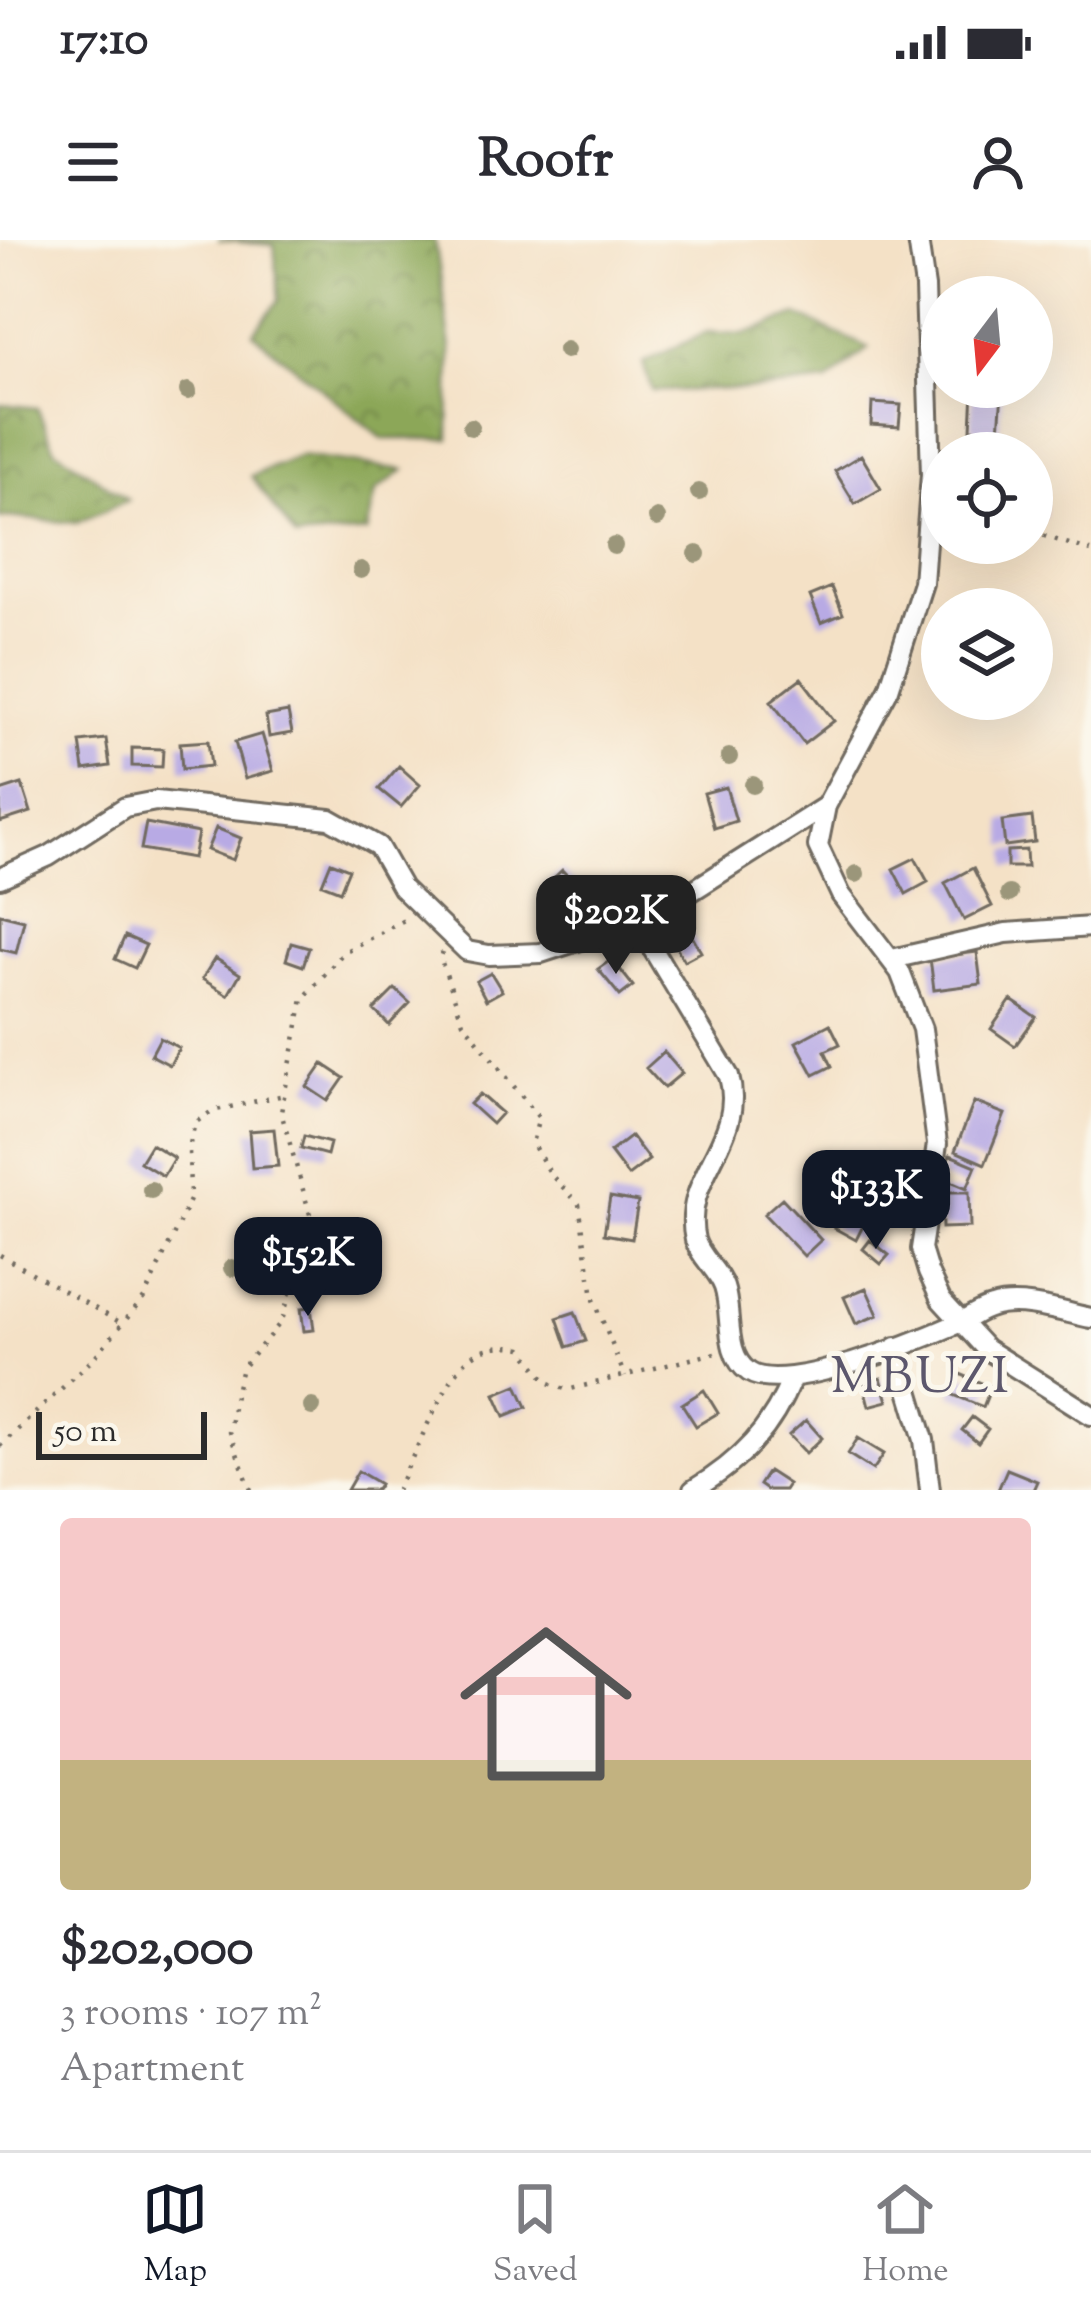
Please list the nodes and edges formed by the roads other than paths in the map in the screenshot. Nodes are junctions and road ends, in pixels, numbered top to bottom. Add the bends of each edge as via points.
1 (918, 240) edge
2 (826, 806) junction
3 (0, 878) edge
4 (638, 923) junction
5 (1091, 927) edge
6 (892, 959) junction
7 (1091, 1318) edge
8 (959, 1323) junction
9 (896, 1347) junction
10 (792, 1378) junction
11 (1091, 1415) edge
12 (694, 1490) edge
13 (930, 1490) edge

1 - 2 street via 931,474 923,583 889,689
2 - 4 street
2 - 6 street via 818,846 841,895
3 - 4 street via 125,807 156,801 330,819 378,846 402,888 467,951 541,953
4 - 10 street via 734,1093 733,1118 700,1183 696,1244 723,1282 732,1349 749,1372
5 - 6 street via 1006,933
6 - 8 street via 922,1029 938,1144 921,1249
7 - 8 street via 994,1306
8 - 9 street
8 - 11 street
9 - 10 street
9 - 13 street
10 - 12 street via 778,1413 751,1446

